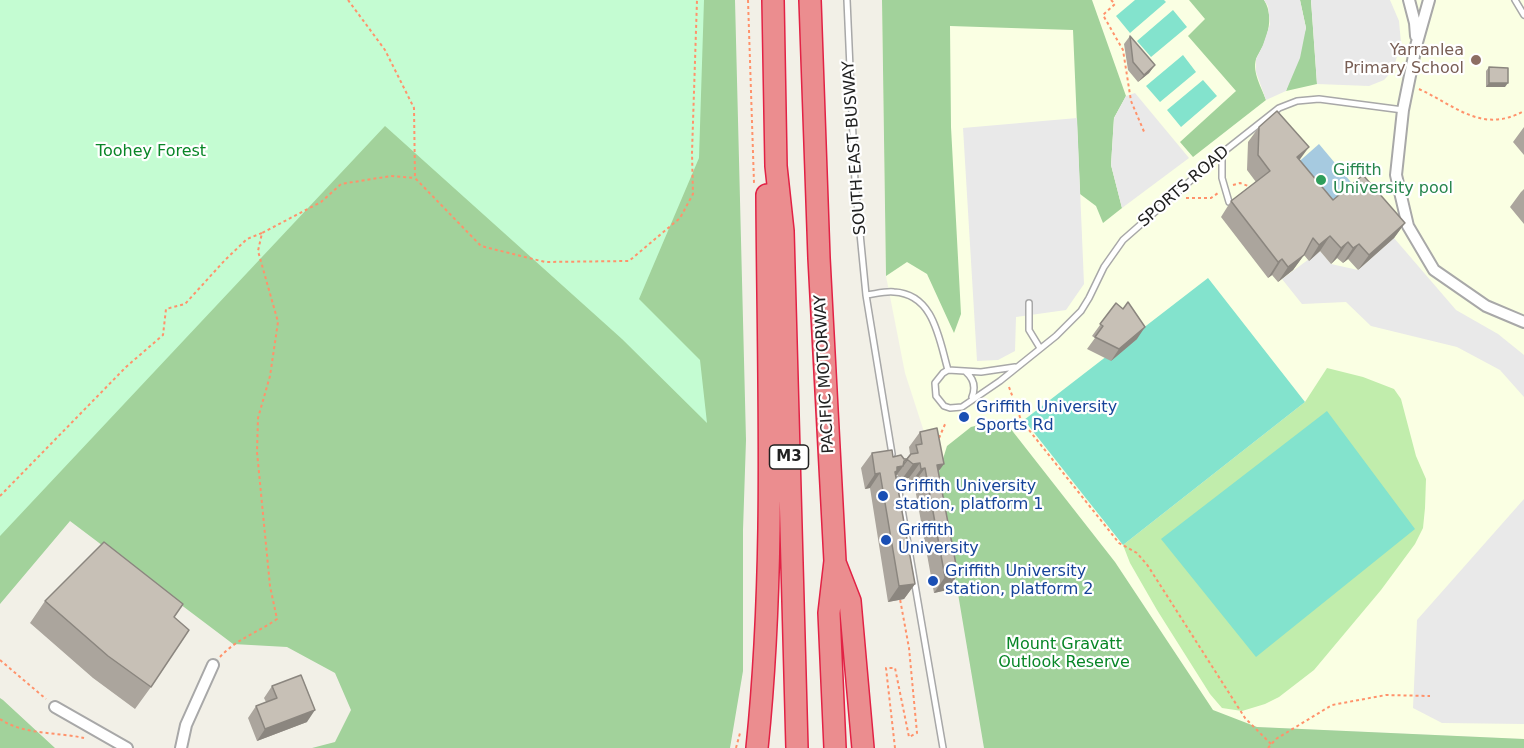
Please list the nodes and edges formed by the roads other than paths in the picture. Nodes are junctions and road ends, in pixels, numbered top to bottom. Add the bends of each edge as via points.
1 (773, 0) edge
2 (810, 0) edge
3 (847, 0) edge
4 (1409, 0) edge
5 (1430, 0) edge
6 (1515, 0) edge
7 (1524, 15) edge
8 (1416, 46) junction
9 (1403, 110) junction
10 (1222, 153) junction
11 (776, 166) junction
12 (1229, 202) edge
13 (866, 295) junction
14 (1029, 303) dead end
15 (1524, 322) edge
16 (1040, 348) junction
17 (1015, 368) junction
18 (948, 370) junction
19 (966, 372) junction
20 (972, 399) junction
21 (893, 459) edge
22 (897, 480) edge
23 (835, 561) junction
24 (213, 665) road end
25 (55, 707) road end
26 (127, 748) edge
27 (181, 748) edge
28 (757, 748) edge
29 (797, 748) edge
30 (835, 748) edge
31 (863, 748) edge
32 (943, 748) edge

1 - 11 highway, M3
2 - 23 highway, PACIFIC MOTORWAY / M3
3 - 13 lane, SOUTH EAST BUSWAY via 855,182
4 - 8 street
5 - 8 street
6 - 7 lane
8 - 9 street
9 - 10 lane, SPORTS ROAD via 1319,99 1288,103
9 - 15 street via 1396,175 1408,226 1434,270 1486,306
10 - 12 lane via 1222,178
10 - 16 lane, SPORTS ROAD via 1123,240 1081,311
11 - 28 highway via 767,193 768,552
11 - 29 highway, M3 via 783,231
13 - 18 lane via 894,292 912,296 927,308
13 - 21 lane, SOUTH EAST BUSWAY
14 - 16 lane via 1029,330
16 - 17 lane, SPORTS ROAD
17 - 19 lane
17 - 20 lane, SPORTS ROAD
18 - 19 lane
18 - 20 lane, SPORTS ROAD via 935,383 939,401 956,409
19 - 20 lane via 975,387
22 - 32 lane
23 - 30 highway, PACIFIC MOTORWAY / M3 via 829,613
23 - 31 highway via 850,601
24 - 27 street via 186,725
25 - 26 street

